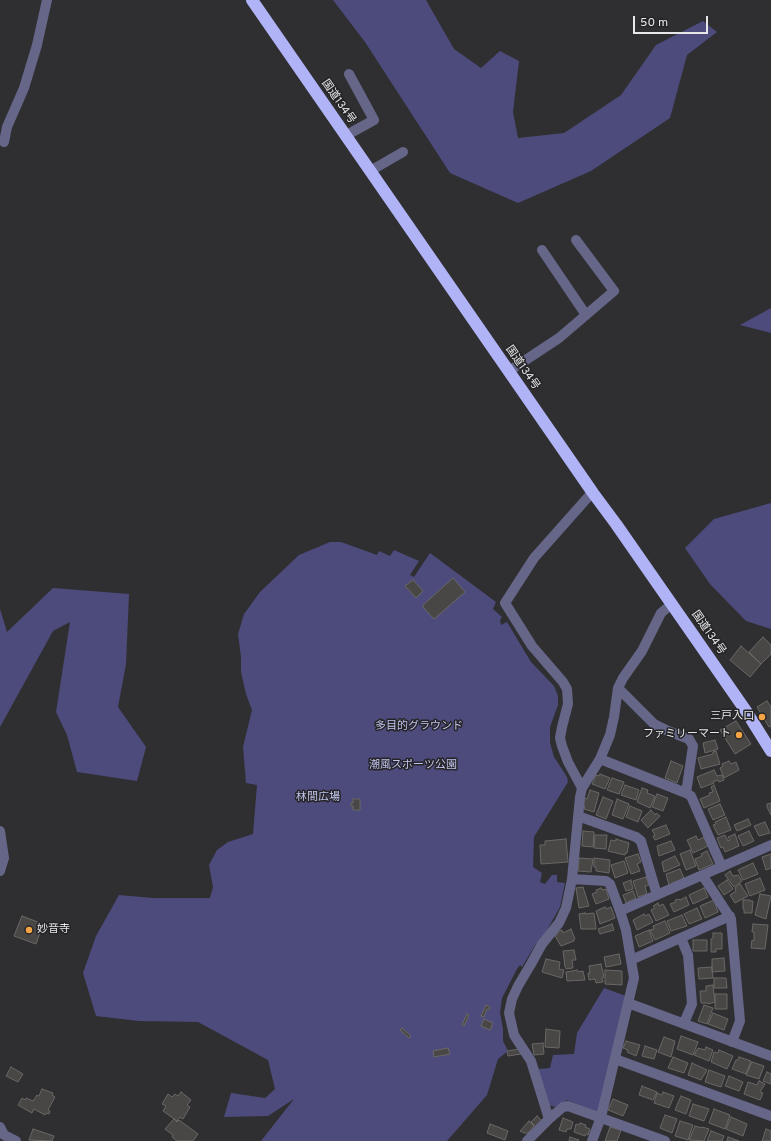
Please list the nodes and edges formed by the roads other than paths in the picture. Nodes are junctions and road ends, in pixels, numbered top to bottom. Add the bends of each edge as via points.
1 (47, 0) edge
2 (252, 0) edge
3 (349, 74) dead end
4 (345, 136) junction
5 (4, 142) dead end
6 (403, 152) dead end
7 (370, 171) junction
8 (576, 240) dead end
9 (542, 250) dead end
10 (586, 315) junction
11 (509, 371) junction
12 (593, 493) junction
13 (672, 604) junction
14 (618, 688) junction
15 (771, 751) edge
16 (600, 759) junction
17 (582, 788) junction
18 (686, 792) junction
19 (578, 816) junction
20 (0, 831) edge
21 (771, 845) edge
22 (722, 867) junction
23 (0, 871) edge
24 (703, 876) junction
25 (572, 879) junction
26 (657, 895) junction
27 (620, 911) junction
28 (730, 916) junction
29 (681, 938) junction
30 (631, 960) junction
31 (628, 1003) junction
32 (684, 1023) junction
33 (732, 1042) junction
34 (771, 1056) edge
35 (615, 1060) junction
36 (771, 1116) edge
37 (601, 1117) junction
38 (549, 1119) junction
39 (1, 1134) edge
40 (16, 1141) edge
41 (526, 1141) edge
42 (592, 1141) edge
43 (665, 1141) edge

1 - 5 street via 24,88 7,127
2 - 4 highway, 国道134号
3 - 4 street via 374,120
4 - 7 highway, 国道134号
6 - 7 street
7 - 11 highway, 国道134号
8 - 10 street via 614,291
9 - 10 street
10 - 11 street via 559,338
11 - 12 highway, 国道134号
12 - 13 highway, 国道134号
12 - 17 street via 534,558 505,603 532,646 567,689 568,704 560,738 568,762
13 - 14 street via 661,613
13 - 15 highway, 国道134号
14 - 16 street via 612,726
14 - 18 street via 654,724 689,739 693,746
16 - 17 street
16 - 18 street
17 - 19 street
18 - 22 street via 691,796
19 - 25 street
19 - 26 street via 641,841
20 - 23 street via 4,858
21 - 22 street
22 - 24 street
24 - 26 street
24 - 28 street
25 - 27 street via 606,881 610,884
25 - 38 street via 566,908 559,923 542,944 518,986 509,1013 514,1035 531,1061
26 - 27 street
27 - 30 street
28 - 29 street
28 - 33 street via 740,1021
29 - 30 street
29 - 32 street via 688,955 692,1004
30 - 31 street via 634,978
31 - 32 street
31 - 35 street
32 - 33 street
33 - 34 street
35 - 36 street
35 - 37 street
37 - 38 street via 568,1106
37 - 42 street
37 - 43 street
38 - 41 street
39 - 40 street

